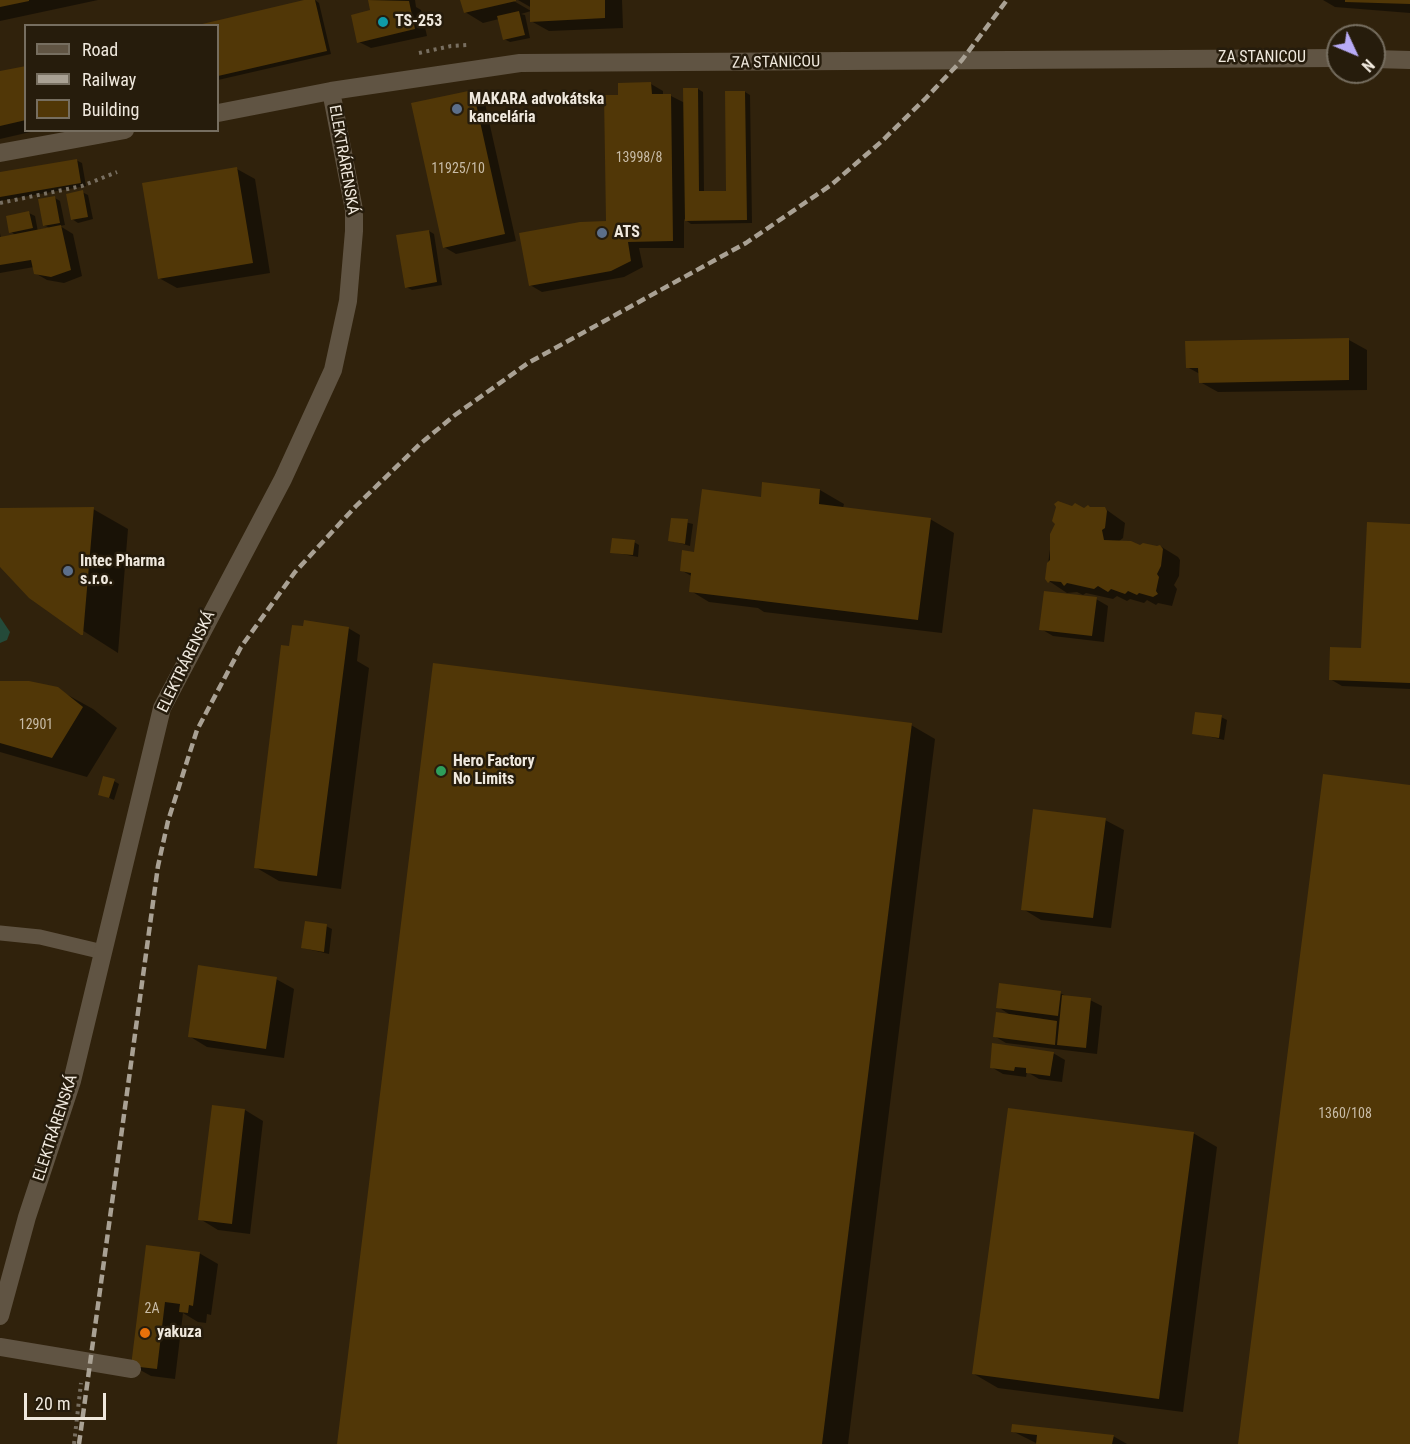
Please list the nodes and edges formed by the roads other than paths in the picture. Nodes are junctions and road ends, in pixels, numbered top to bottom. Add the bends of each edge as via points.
1 (1326, 58) edge
2 (1386, 59) edge
3 (1410, 60) edge
4 (331, 91) junction
5 (219, 113) edge
6 (114, 132) edge
7 (0, 153) edge
8 (0, 933) edge
9 (103, 952) junction
10 (0, 1316) edge
11 (0, 1347) edge
12 (132, 1369) dead end

1 - 4 street, ZA STANICOU via 520,63
2 - 3 street
4 - 5 street, ZA STANICOU
4 - 9 street, ELEKTRÁRENSKÁ via 354,210 348,301 333,370 282,479 162,708
6 - 7 street
8 - 9 lane via 40,937
9 - 10 street, ELEKTRÁRENSKÁ via 72,1081 27,1217
11 - 12 street

